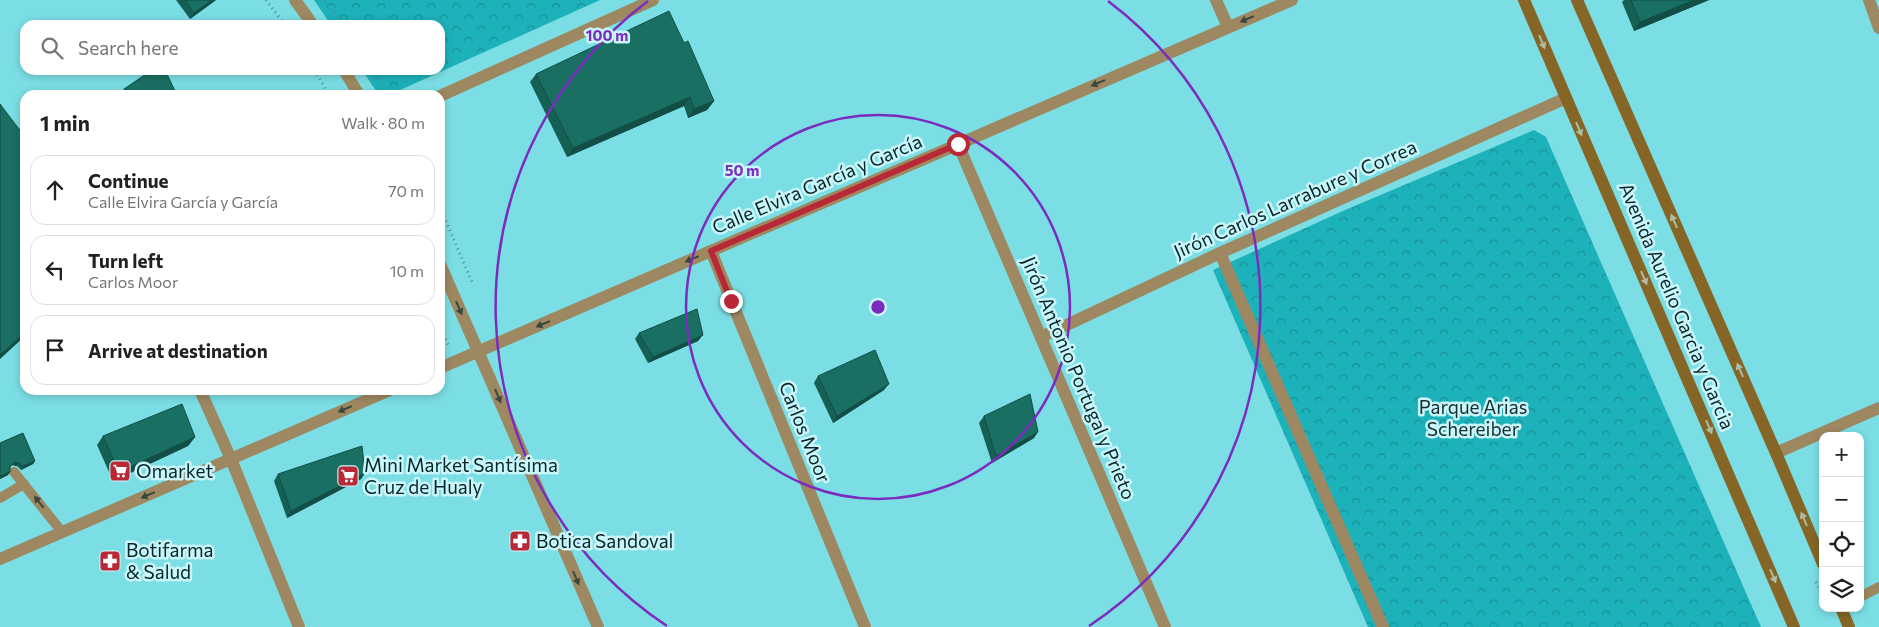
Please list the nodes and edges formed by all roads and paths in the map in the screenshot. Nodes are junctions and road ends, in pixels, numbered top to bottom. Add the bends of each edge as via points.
1 (266, 0) edge
2 (295, 0) edge
3 (325, 0) edge
4 (653, 0) edge
5 (1216, 0) edge
6 (1292, 0) edge
7 (1524, 0) edge
8 (1577, 0) edge
9 (1868, 0) edge
10 (281, 20) edge
11 (309, 20) edge
12 (339, 20) edge
13 (1228, 27) junction
14 (1879, 28) edge
15 (318, 75) edge
16 (347, 75) edge
17 (375, 75) edge
18 (326, 90) edge
19 (356, 90) edge
20 (384, 90) edge
21 (445, 94) edge
22 (1566, 98) junction
23 (958, 144) junction
24 (445, 219) edge
25 (711, 251) junction
26 (1220, 253) junction
27 (445, 275) edge
28 (474, 288) dead end
29 (1041, 338) junction
30 (479, 352) junction
31 (445, 366) edge
32 (202, 395) edge
33 (378, 395) edge
34 (1879, 408) edge
35 (1776, 453) junction
36 (231, 459) junction
37 (14, 472) edge
38 (24, 484) junction
39 (0, 498) edge
40 (62, 532) junction
41 (1819, 555) edge
42 (0, 559) edge
43 (1879, 587) edge
44 (1864, 595) edge
45 (1843, 612) edge
46 (299, 627) edge
47 (598, 627) edge
48 (865, 627) edge
49 (1166, 627) edge
50 (1383, 627) edge
51 (1794, 627) edge
52 (1849, 627) edge

1 - 10 path
2 - 11 street
3 - 12 path
4 - 21 street
5 - 13 street
6 -> 13 street, Calle Elvira García y García
7 -> 22 main road, Avenida Aurelio Garcia y Garcia
35 -> 8 main road, Avenida Aurelio Garcia y Garcia
9 - 14 street
13 -> 23 street, Calle Elvira García y García
15 - 18 path
16 - 19 street
17 - 20 path
22 - 26 street, Jirón Carlos Larrabure y Correa
22 -> 51 main road, Avenida Aurelio Garcia y Garcia
23 - 25 street, Calle Elvira García y García
23 - 29 street, Jirón Antonio Portugal y Prieto
24 - 28 path
25 -> 30 street, Calle Elvira García y García
25 - 48 street, Carlos Moor
26 - 29 street, Jirón Carlos Larrabure y Correa
26 - 50 street
27 -> 30 street
29 - 49 street, Jirón Antonio Portugal y Prieto
30 - 31 street, Calle Elvira García y García
30 -> 47 street
32 - 36 street
33 -> 36 street
34 - 35 street
41 -> 35 main road, Avenida Aurelio Garcia y Garcia
36 -> 40 street
36 - 46 street
37 - 38 lane
38 - 39 lane
40 -> 38 lane
40 - 42 street
43 - 44 lane
45 - 52 main road

